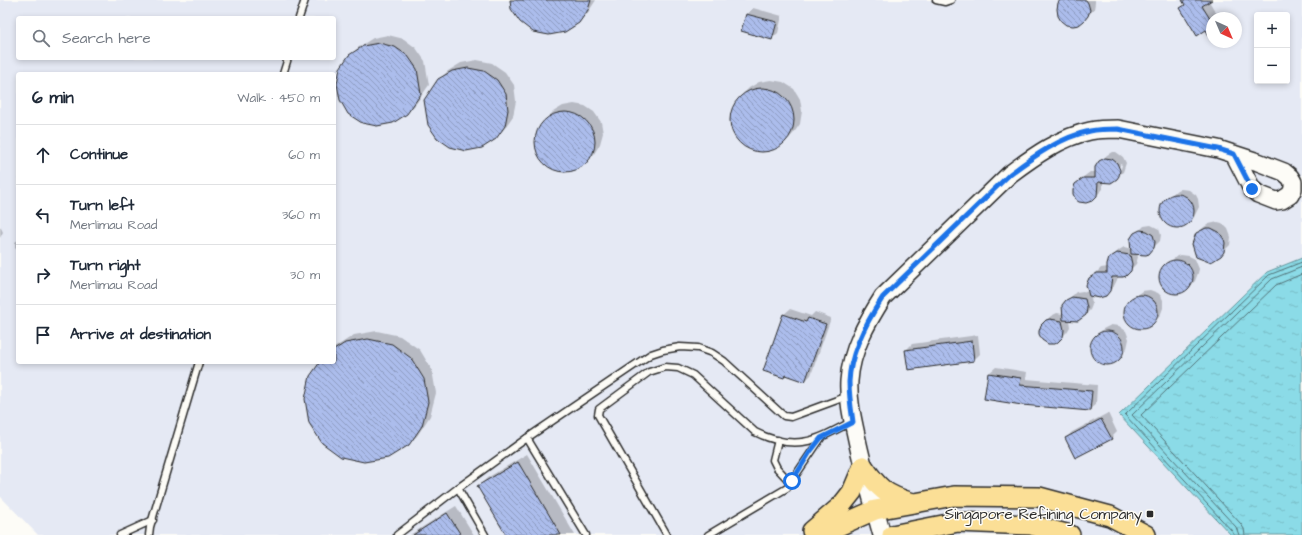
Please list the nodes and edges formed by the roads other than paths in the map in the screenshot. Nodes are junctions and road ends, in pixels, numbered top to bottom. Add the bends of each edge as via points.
1 (305, 0) edge
2 (936, 0) edge
3 (951, 0) edge
4 (300, 16) edge
5 (287, 60) edge
6 (284, 72) edge
7 (1234, 154) junction
8 (198, 364) edge
9 (849, 396) junction
10 (853, 422) junction
11 (527, 438) junction
12 (821, 438) junction
13 (778, 440) junction
14 (863, 466) junction
15 (790, 483) junction
16 (458, 488) junction
17 (913, 503) junction
18 (875, 510) junction
19 (153, 520) junction
20 (120, 535) edge
21 (149, 535) edge
22 (397, 535) edge
23 (485, 535) edge
24 (586, 535) edge
25 (667, 535) edge
26 (708, 535) edge
27 (807, 535) edge
28 (818, 535) edge
29 (882, 535) edge
30 (892, 535) edge
31 (1070, 535) edge
32 (1146, 535) edge

1 - 4 lane
2 - 3 lane
5 - 6 lane
7 - 7 street via 1284,172 1290,177 1295,189 1290,195 1276,201 1258,194 1252,189
7 - 9 street via 1118,129 1103,129 1072,137 1029,159 1010,174 883,297 859,339 851,366
8 - 19 lane
9 - 10 street
9 - 11 lane via 791,417 784,416 712,353 698,348 680,347 651,354
10 - 12 lane
10 - 14 street
11 - 16 lane
11 - 24 lane
12 - 13 lane via 804,443
12 - 15 lane
13 - 15 lane via 773,460
13 - 25 lane via 755,432 693,375 678,368 664,366 649,372 599,409 599,417
14 - 17 main road via 877,486 888,494
14 - 18 street
14 - 27 main road via 852,492 841,506
15 - 26 lane via 781,492
16 - 22 lane
16 - 23 lane
17 - 18 main road
17 - 32 main road via 954,496 1039,497 1110,516
18 - 28 main road
18 - 29 street
19 - 20 lane
19 - 21 lane
30 - 31 main road via 958,522 1030,525

